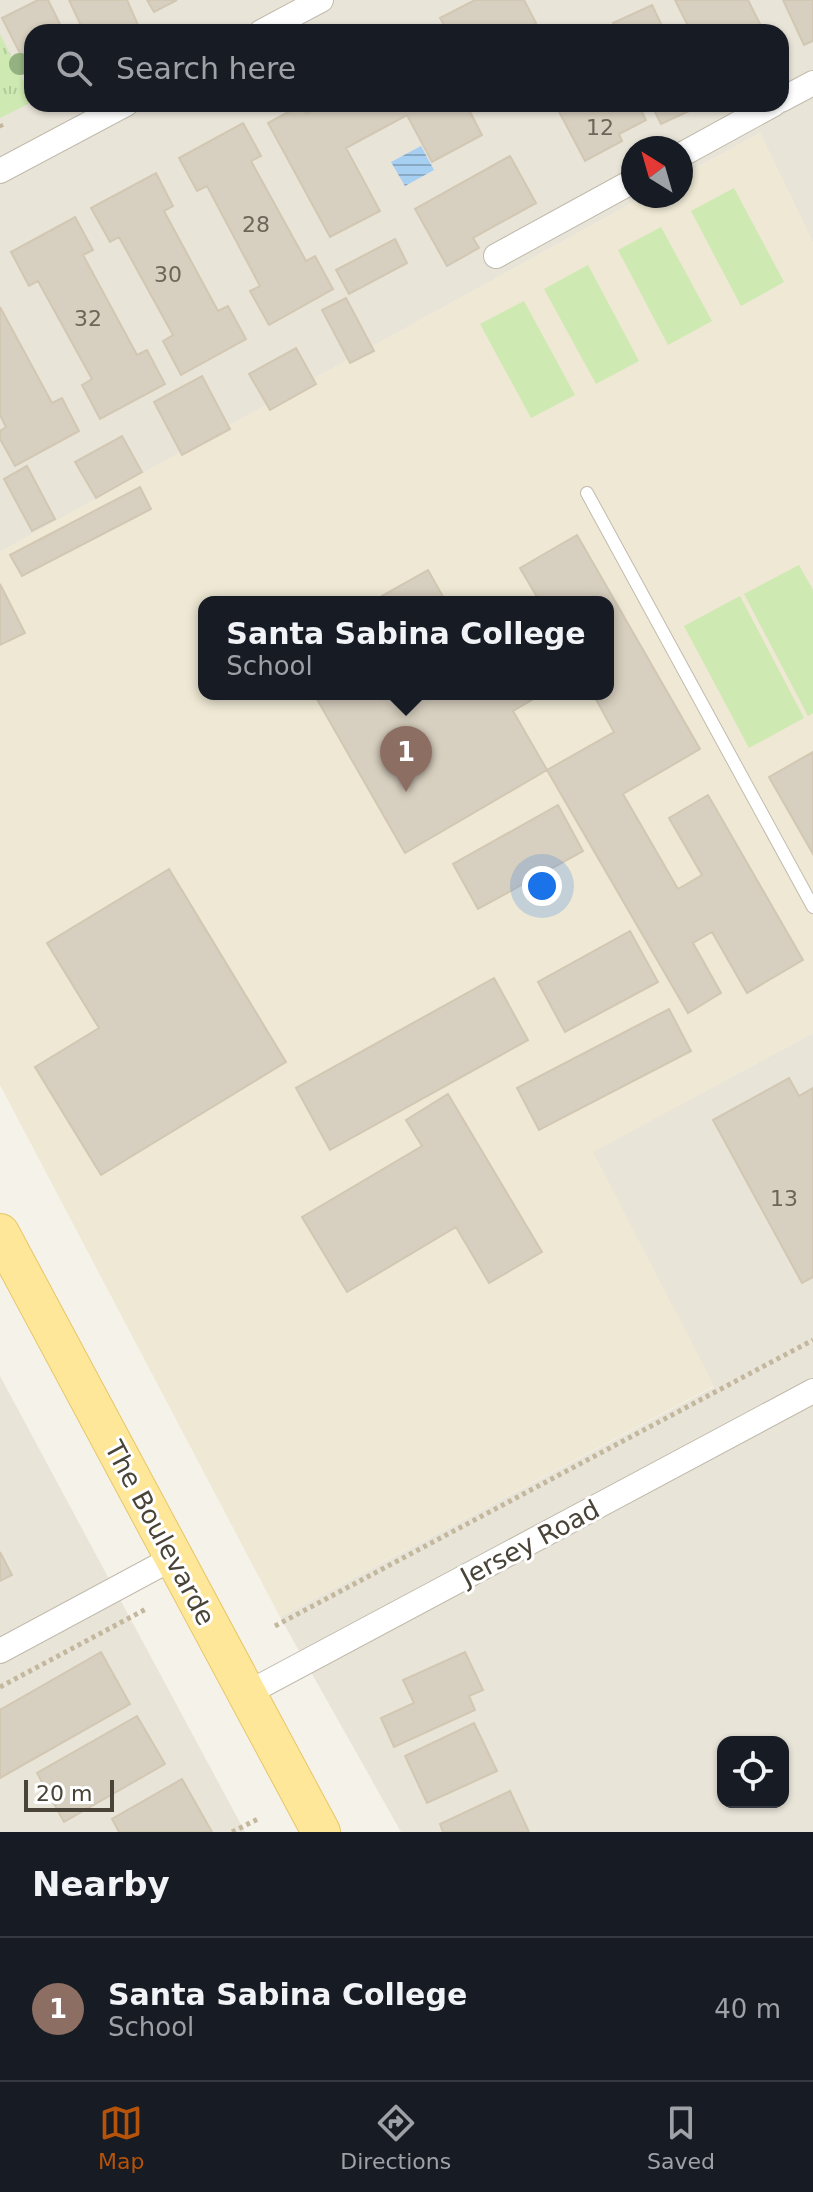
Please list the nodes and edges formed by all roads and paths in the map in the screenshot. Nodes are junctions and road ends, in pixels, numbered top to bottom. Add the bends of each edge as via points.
1 (321, 0) edge
2 (276, 24) edge
3 (813, 83) edge
4 (789, 96) edge
5 (111, 112) edge
6 (759, 112) edge
7 (693, 148) edge
8 (0, 171) edge
9 (621, 188) edge
10 (496, 256) dead end
11 (587, 493) dead end
12 (813, 907) edge
13 (0, 1233) edge
14 (813, 1340) edge
15 (813, 1391) edge
16 (173, 1558) junction
17 (146, 1609) dead end
18 (275, 1626) dead end
19 (0, 1651) edge
20 (0, 1687) edge
21 (246, 1694) junction
22 (258, 1819) dead end
23 (312, 1829) edge
24 (232, 1832) edge

1 - 2 street
3 - 4 street
5 - 8 street
6 - 7 street
9 - 10 street
11 - 12 lane
13 - 16 main road, The Boulevarde
14 - 18 path
15 - 21 street, Jersey Road
16 - 19 street
16 - 21 main road, The Boulevarde
17 - 20 path
21 - 23 main road, The Boulevarde
22 - 24 path

